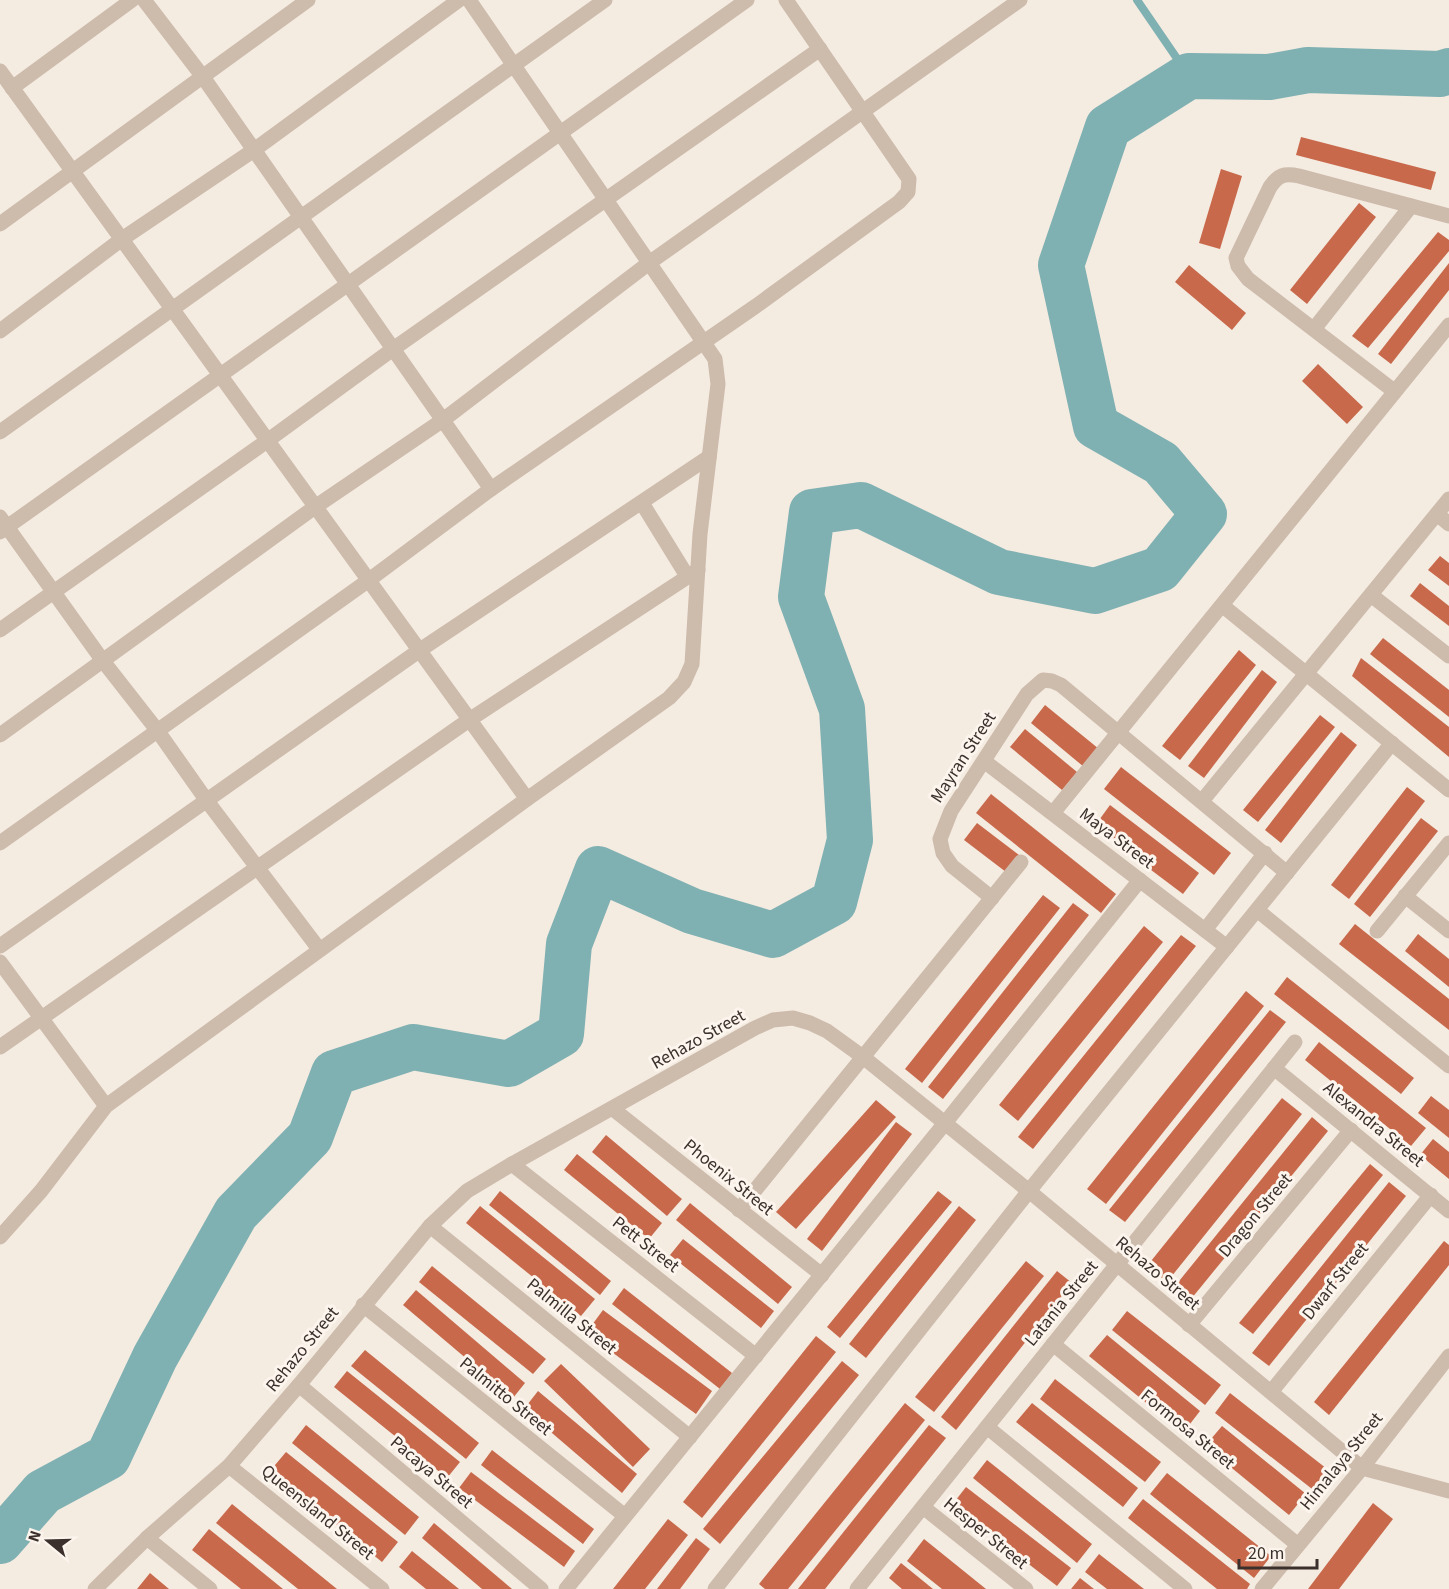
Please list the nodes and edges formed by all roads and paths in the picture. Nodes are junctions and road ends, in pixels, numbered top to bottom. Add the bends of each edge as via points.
1 (132, 0) edge
2 (144, 0) edge
3 (308, 0) edge
4 (459, 0) edge
5 (469, 0) edge
6 (605, 0) edge
7 (747, 0) edge
8 (786, 0) edge
9 (1020, 0) edge
10 (820, 49) junction
11 (513, 64) junction
12 (0, 71) edge
13 (203, 77) junction
14 (12, 88) junction
15 (864, 112) junction
16 (561, 134) junction
17 (254, 150) junction
18 (73, 172) junction
19 (605, 199) junction
20 (1411, 206) junction
21 (1449, 216) edge
22 (301, 218) junction
23 (0, 224) edge
24 (122, 239) junction
25 (649, 263) junction
26 (349, 285) junction
27 (172, 309) junction
28 (1449, 325) edge
29 (1314, 329) junction
30 (0, 331) edge
31 (704, 341) junction
32 (393, 349) junction
33 (220, 376) junction
34 (1394, 391) junction
35 (443, 420) junction
36 (0, 432) edge
37 (267, 441) junction
38 (709, 457) junction
39 (491, 489) junction
40 (1449, 499) edge
41 (642, 503) junction
42 (315, 507) junction
43 (1443, 519) edge
44 (2, 525) edge
45 (692, 573) junction
46 (369, 580) junction
47 (52, 592) junction
48 (1371, 595) junction
49 (1223, 606) junction
50 (0, 630) edge
51 (420, 650) junction
52 (1449, 656) edge
53 (103, 661) junction
54 (1306, 674) junction
55 (469, 720) junction
56 (157, 730) junction
57 (1119, 732) junction
58 (0, 735) edge
59 (1392, 743) junction
60 (984, 760) junction
61 (1449, 790) edge
62 (527, 799) junction
63 (207, 801) junction
64 (1202, 801) junction
65 (1053, 813) junction
66 (0, 843) edge
67 (1449, 843) edge
68 (1265, 853) junction
69 (1021, 862) dead end
70 (257, 867) junction
71 (1287, 873) junction
72 (1140, 879) junction
73 (1405, 896) junction
74 (992, 898) junction
75 (1257, 910) junction
76 (1205, 930) junction
77 (1377, 931) dead end
78 (1449, 931) edge
79 (0, 946) edge
80 (1227, 947) junction
81 (320, 949) junction
82 (0, 962) edge
83 (40, 1017) junction
84 (1295, 1042) dead end
85 (0, 1047) edge
86 (863, 1057) junction
87 (1449, 1066) edge
88 (1274, 1068) junction
89 (106, 1106) junction
90 (613, 1109) junction
91 (945, 1124) junction
92 (1351, 1130) junction
93 (512, 1164) junction
94 (1029, 1191) junction
95 (1431, 1195) junction
96 (740, 1210) junction
97 (1449, 1210) edge
98 (430, 1226) junction
99 (0, 1237) edge
100 (1117, 1264) junction
101 (822, 1275) junction
102 (363, 1305) junction
103 (1189, 1325) junction
104 (1053, 1344) junction
105 (756, 1356) junction
106 (1449, 1356) edge
107 (298, 1385) junction
108 (1270, 1392) junction
109 (987, 1427) junction
110 (690, 1437) junction
111 (229, 1466) junction
112 (1362, 1468) junction
113 (1449, 1491) edge
114 (923, 1507) junction
115 (625, 1516) junction
116 (147, 1538) junction
117 (1298, 1545) junction
118 (860, 1588) edge
119 (96, 1589) edge
120 (210, 1589) edge
121 (382, 1589) edge
122 (541, 1589) edge
123 (566, 1589) edge
124 (715, 1589) edge
125 (1026, 1589) edge
126 (1185, 1589) edge
127 (1262, 1589) edge

1 - 14 street
2 - 13 street
3 - 13 street
4 - 17 street
5 - 11 street
6 - 11 street
7 - 16 street
8 - 10 street
9 - 15 street
10 - 15 street
10 - 19 street
11 - 16 street
11 - 22 street
12 - 14 street
13 - 17 street
13 - 18 street
14 - 18 street
15 - 25 street
15 - 31 street via 909,179 908,192
16 - 19 street
16 - 26 street
17 - 22 street
17 - 24 street
18 - 23 street
18 - 24 street
19 - 25 street
19 - 32 street
20 - 21 street
20 - 29 street
20 - 29 street via 1299,176 1283,174 1276,179 1239,249 1238,266 1248,279
22 - 26 street
22 - 27 street
24 - 27 street
24 - 30 street
25 - 31 street
25 - 35 street
26 - 32 street
26 - 33 street
27 - 33 street
27 - 36 street
28 - 34 street
29 - 34 street
31 - 38 street via 715,359 718,384
31 - 39 street
32 - 35 street
32 - 37 street
33 - 37 street
33 - 44 street
34 - 49 street
35 - 39 street
35 - 42 street
37 - 42 street
37 - 47 street
38 - 41 street
38 - 45 street
39 - 46 street
40 - 43 street
41 - 45 street
41 - 51 street
42 - 46 street
42 - 53 street
43 - 48 street
44 - 47 street
45 - 55 street
45 - 62 street via 692,664 684,682 669,699
46 - 51 street
46 - 56 street
47 - 50 street
47 - 53 street
48 - 52 street
48 - 54 street
49 - 54 street
49 - 57 street
51 - 55 street
51 - 63 street
53 - 56 street
53 - 58 street
54 - 59 street
54 - 64 street
55 - 62 street
55 - 70 street
56 - 63 street
56 - 66 street
57 - 60 street, Mayran Street via 1061,685 1043,681 1034,687
57 - 64 street
57 - 65 street
59 - 61 street
59 - 71 street
60 - 65 street, Maya Street
60 - 74 street, Mayran Street via 951,811 940,839 952,866
62 - 81 street
63 - 70 street
63 - 79 street
64 - 68 street
65 - 72 street, Maya Street
67 - 73 street
68 - 71 street
68 - 76 street
69 - 74 street
70 - 81 street
70 - 83 street
71 - 75 street
72 - 76 street, Maya Street
72 - 91 street
73 - 77 street
73 - 78 street
74 - 86 street
75 - 80 street
75 - 87 street
76 - 80 street, Maya Street
80 - 94 street
81 - 89 street
82 - 83 street
83 - 85 street
83 - 89 street
84 - 88 street, Latania Street
86 - 90 street, Rehazo Street via 810,1023 793,1018 773,1020
86 - 91 street, Rehazo Street
86 - 96 street
88 - 92 street, Alexandra Street
88 - 100 street, Latania Street
89 - 99 street
90 - 93 street, Rehazo Street
90 - 96 street, Phoenix Street
91 - 94 street, Rehazo Street
91 - 101 street
92 - 95 street, Alexandra Street
92 - 103 street, Dragon Street
93 - 98 street, Rehazo Street via 468,1191
93 - 105 street, Pett Street
94 - 100 street, Rehazo Street
94 - 124 street
95 - 97 street, Alexandra Street
95 - 108 street, Dwarf Street
96 - 101 street, Phoenix Street
98 - 102 street, Rehazo Street
98 - 110 street, Palmilla Street
100 - 103 street, Rehazo Street
100 - 104 street, Latania Street
101 - 105 street
102 - 107 street, Rehazo Street
102 - 115 street, Palmitto Street
103 - 108 street, Rehazo Street
104 - 109 street, Latania Street
104 - 117 street, Formosa Street
105 - 110 street
106 - 112 street, Himalaya Street
107 - 111 street, Rehazo Street
107 - 122 street, Pacaya Street
108 - 112 street, Rehazo Street
109 - 114 street, Latania Street
109 - 126 street
110 - 115 street
111 - 116 street, Rehazo Street
111 - 121 street, Queensland Street
112 - 113 street
112 - 117 street, Himalaya Street
114 - 118 street, Latania Street
114 - 125 street, Hesper Street
115 - 123 street
116 - 119 street, Rehazo Street
116 - 120 street
117 - 127 street, Himalaya Street

